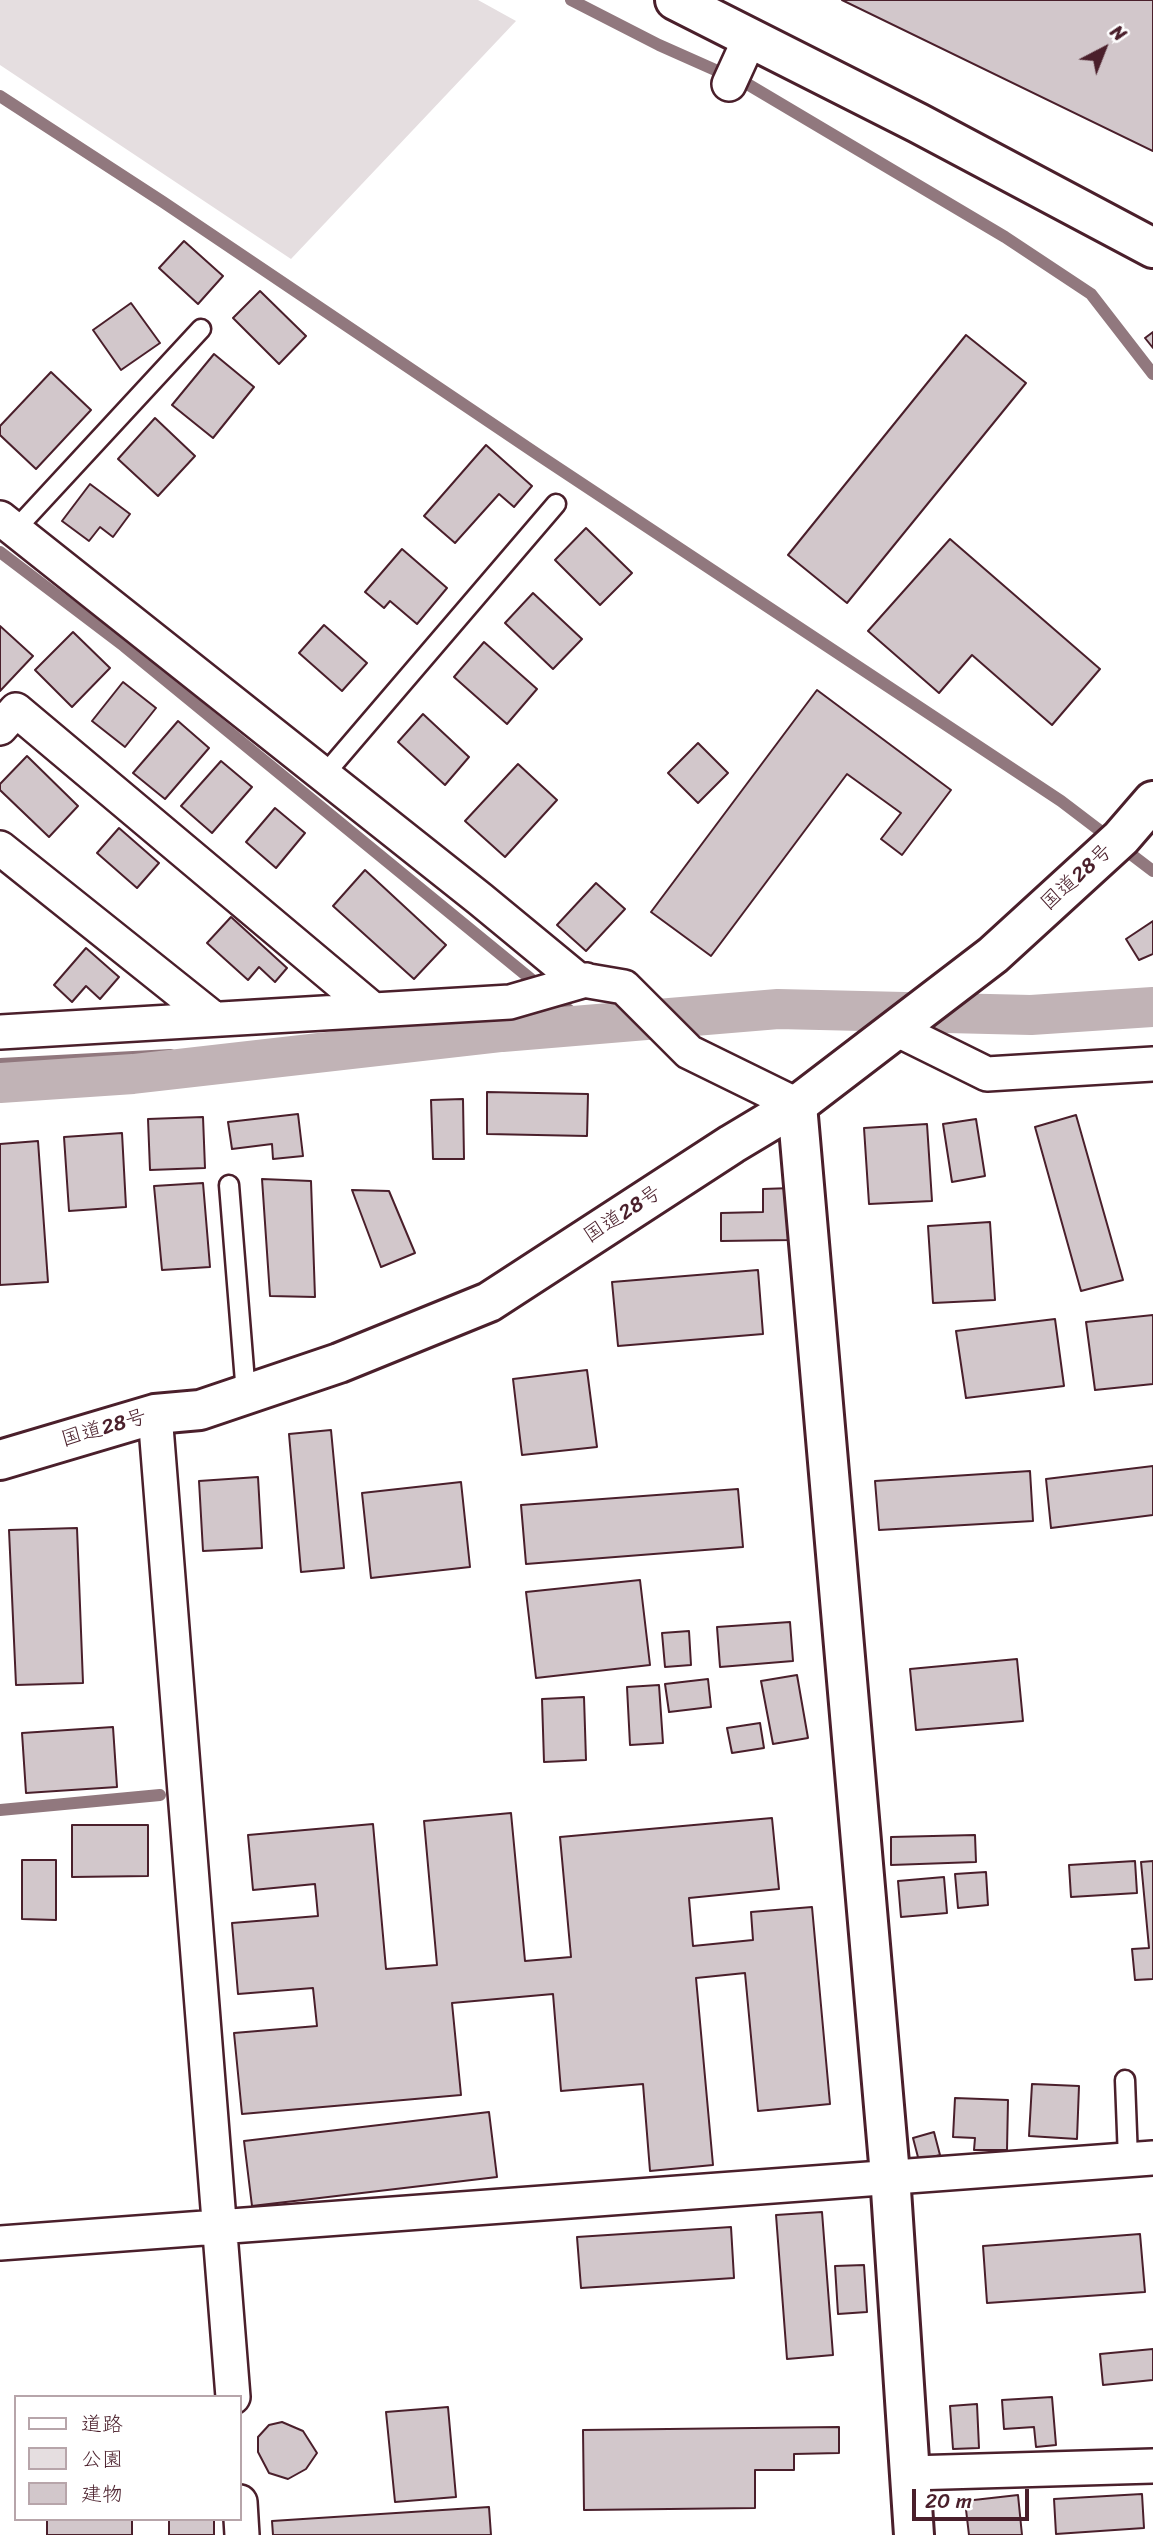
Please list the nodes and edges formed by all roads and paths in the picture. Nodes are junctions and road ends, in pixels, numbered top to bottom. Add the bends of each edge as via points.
1 (675, 0) edge
2 (750, 38) junction
3 (729, 84) dead end
4 (1153, 248) edge
5 (201, 329) dead end
6 (556, 504) dead end
7 (7, 524) edge
8 (0, 728) edge
9 (324, 775) junction
10 (1153, 801) edge
11 (0, 848) edge
12 (586, 980) junction
13 (372, 1009) junction
14 (214, 1019) junction
15 (898, 1030) junction
16 (0, 1032) edge
17 (1153, 1063) edge
18 (797, 1105) junction
19 (229, 1185) dead end
20 (246, 1394) junction
21 (155, 1414) junction
22 (0, 1460) edge
23 (1125, 2080) dead end
24 (1141, 2158) edge
25 (890, 2175) junction
26 (219, 2228) junction
27 (0, 2243) edge
28 (233, 2395) edge
29 (1153, 2466) edge
30 (909, 2473) junction
31 (914, 2535) edge

1 - 2 main road
2 - 3 street
2 - 4 main road
5 - 7 lane
6 - 9 lane
7 - 9 street
8 - 13 street via 16,710
9 - 12 street via 547,957 577,979
10 - 15 main road, 国道28号 via 1121,838 993,955
11 - 14 street
12 - 13 street via 510,1002
12 - 18 street via 624,987 689,1052
13 - 14 street
14 - 16 street
15 - 17 street via 987,1073
15 - 18 main road, 国道28号
18 - 20 main road, 国道28号 via 489,1302 339,1363
18 - 25 main road
19 - 20 lane
20 - 21 main road, 国道28号 via 200,1409
21 - 22 main road, 国道28号
21 - 26 street
23 - 24 lane
24 - 25 street
25 - 26 street
25 - 30 main road
26 - 27 street
26 - 28 street
29 - 30 street
30 - 31 main road

